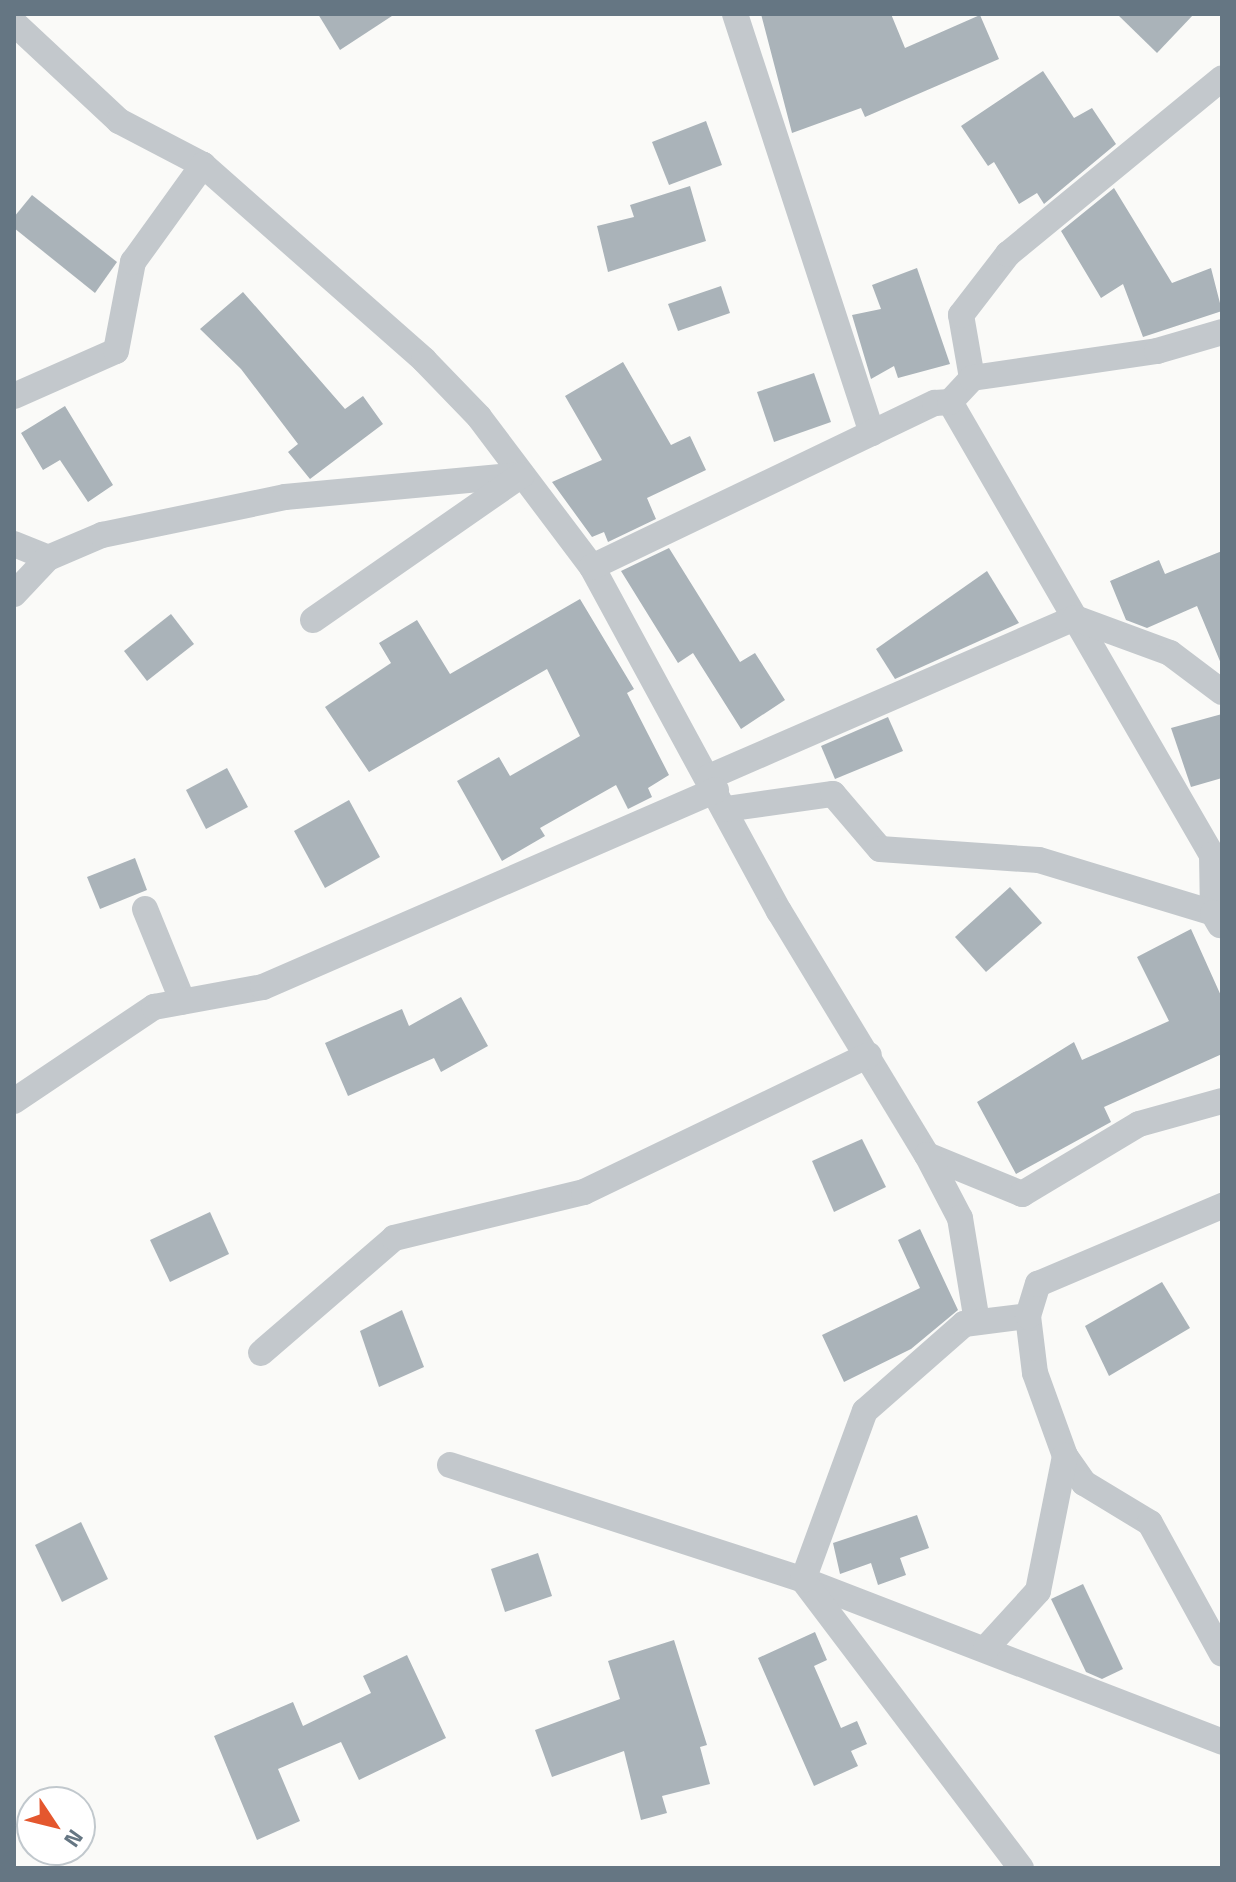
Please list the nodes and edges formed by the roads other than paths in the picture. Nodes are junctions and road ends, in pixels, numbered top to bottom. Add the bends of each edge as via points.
1 (735, 14) edge
2 (14, 23) edge
3 (1222, 78) edge
4 (203, 165) junction
5 (1222, 332) edge
6 (972, 378) junction
7 (14, 396) edge
8 (950, 402) junction
9 (872, 433) junction
10 (522, 475) junction
11 (14, 544) edge
12 (48, 558) junction
13 (592, 567) junction
14 (14, 594) edge
15 (1075, 618) junction
16 (313, 620) dead end
17 (1222, 692) edge
18 (717, 792) junction
19 (145, 909) dead end
20 (1218, 920) edge
21 (183, 1002) junction
22 (869, 1055) junction
23 (14, 1101) edge
24 (1222, 1101) edge
25 (927, 1155) junction
26 (1222, 1206) edge
27 (1028, 1316) junction
28 (977, 1322) junction
29 (261, 1353) dead end
30 (1065, 1456) junction
31 (450, 1465) dead end
32 (803, 1580) junction
33 (986, 1648) junction
34 (1222, 1654) edge
35 (1222, 1742) edge
36 (1021, 1868) edge

1 - 9 street
2 - 4 street via 119,121
3 - 6 street via 1008,254 961,315
4 - 7 street via 133,262 116,351
4 - 10 street via 424,360 479,417
5 - 6 street via 1157,351
6 - 8 street
8 - 9 street
8 - 15 street
9 - 13 street
10 - 12 street via 285,497 102,535
10 - 13 street
10 - 16 street
11 - 12 street
12 - 14 street
13 - 18 street
15 - 17 street via 1170,653
15 - 18 street
15 - 20 street via 1212,855
18 - 20 street via 833,794 880,849 1039,860
18 - 21 street via 263,987
18 - 22 street via 779,911
19 - 21 street
21 - 23 street via 154,1007
22 - 25 street
22 - 29 street via 584,1192 394,1238
24 - 25 street via 1139,1124 1022,1194
25 - 28 street via 960,1218
26 - 27 street via 1038,1284
27 - 28 street
27 - 30 street via 1035,1373
28 - 32 street via 964,1324 865,1411
30 - 33 street via 1038,1591
30 - 34 street via 1084,1483 1150,1523
31 - 32 street
32 - 33 street
32 - 36 street
33 - 35 street

